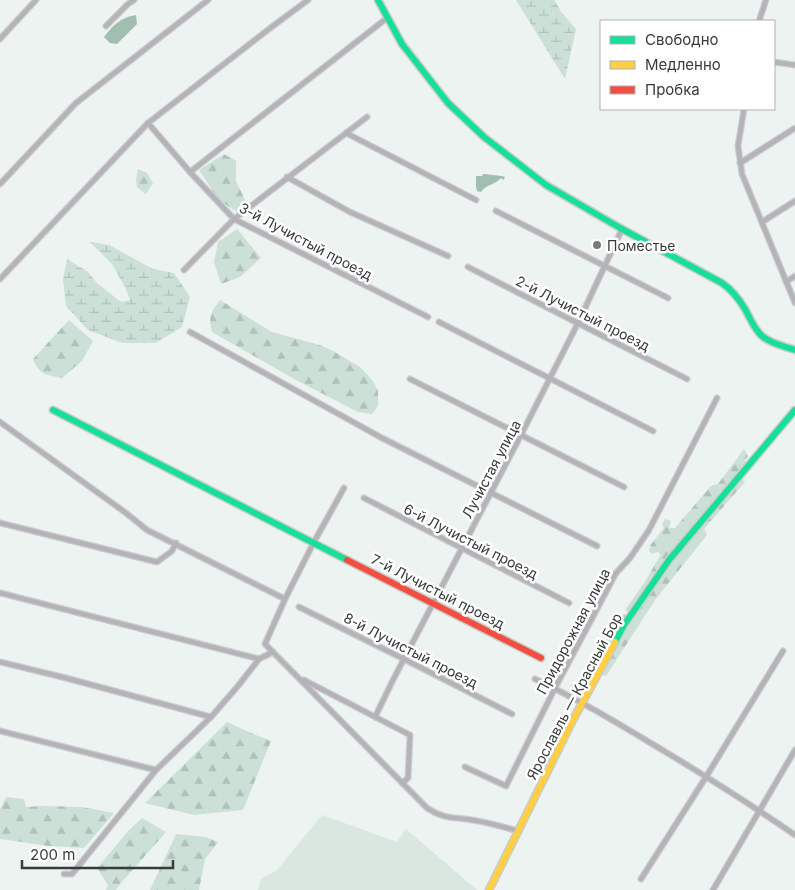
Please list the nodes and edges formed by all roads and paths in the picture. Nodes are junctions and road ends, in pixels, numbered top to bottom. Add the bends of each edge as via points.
1 (36, 0) edge
2 (134, 0) edge
3 (208, 0) edge
4 (308, 0) edge
5 (378, 0) edge
6 (766, 0) edge
7 (388, 18) junction
8 (759, 20) edge
9 (106, 26) dead end
10 (0, 39) edge
11 (775, 62) edge
12 (795, 65) edge
13 (744, 110) edge
14 (367, 117) dead end
15 (148, 123) junction
16 (795, 128) edge
17 (346, 133) junction
18 (740, 163) junction
19 (190, 172) junction
20 (287, 178) junction
21 (0, 184) edge
22 (476, 200) dead end
23 (795, 201) edge
24 (496, 210) dead end
25 (234, 219) junction
26 (762, 222) junction
27 (622, 229) junction
28 (448, 256) dead end
29 (604, 266) junction
30 (468, 267) dead end
31 (184, 270) dead end
32 (795, 276) edge
33 (0, 279) edge
34 (786, 282) junction
35 (668, 298) dead end
36 (795, 302) edge
37 (428, 317) dead end
38 (439, 322) dead end
39 (578, 323) junction
40 (190, 332) dead end
41 (795, 350) edge
42 (410, 379) dead end
43 (550, 379) junction
44 (687, 379) dead end
45 (717, 398) dead end
46 (53, 410) dead end
47 (795, 410) edge
48 (0, 422) edge
49 (653, 431) dead end
50 (521, 435) junction
51 (624, 487) dead end
52 (344, 488) dead end
53 (491, 493) junction
54 (364, 498) dead end
55 (0, 523) edge
56 (314, 542) junction
57 (176, 543) junction
58 (597, 546) dead end
59 (462, 549) junction
60 (0, 593) edge
61 (285, 599) junction
62 (433, 603) junction
63 (569, 603) dead end
64 (299, 607) dead end
65 (273, 652) junction
66 (783, 652) dead end
67 (541, 658) dead end
68 (258, 659) junction
69 (404, 659) junction
70 (0, 662) edge
71 (300, 678) junction
72 (535, 679) dead end
73 (555, 688) junction
74 (582, 702) junction
75 (512, 714) dead end
76 (211, 717) junction
77 (375, 717) junction
78 (0, 731) edge
79 (795, 750) edge
80 (464, 767) dead end
81 (156, 770) junction
82 (706, 777) junction
83 (402, 783) junction
84 (760, 811) junction
85 (518, 831) junction
86 (795, 835) edge
87 (64, 874) dead end
88 (641, 879) dead end
89 (489, 890) edge
90 (713, 890) edge

1 - 10 street
2 - 9 street
3 - 21 street via 76,103
4 - 15 street
5 - 7 street
6 - 8 street
7 - 19 street
7 - 27 street via 402,44 448,103 484,137 546,185
11 - 12 street
13 - 18 street via 738,146
14 - 17 street
15 - 19 street, 3-й Лучистый проезд
15 - 33 street
16 - 18 street
17 - 20 street
17 - 22 street
18 - 26 street
19 - 25 street, 3-й Лучистый проезд
20 - 25 street
20 - 28 street via 350,212
23 - 26 street
24 - 29 street
25 - 31 street
25 - 37 street, 3-й Лучистый проезд
26 - 34 street
27 - 29 street, Лучистая улица
27 - 41 street via 727,286 739,298 763,336
29 - 35 street
29 - 39 street, Лучистая улица
30 - 39 street, 2-й Лучистый проезд
32 - 34 street
34 - 36 street
38 - 43 street
39 - 43 street, Лучистая улица
39 - 44 street, 2-й Лучистый проезд
40 - 53 street via 382,438
42 - 50 street
43 - 49 street
43 - 50 street, Лучистая улица
45 - 73 street, Придорожная улица via 649,530 616,574
46 - 56 street, 7-й Лучистый проезд
47 - 74 street, Ярославль — Красный Бор via 670,560 624,625
48 - 57 street via 147,530
50 - 51 street
50 - 53 street, Лучистая улица
52 - 56 street
53 - 58 street
53 - 59 street, Лучистая улица
54 - 59 street, 6-й Лучистый проезд
55 - 57 street via 156,562 172,551
56 - 61 street
56 - 62 street, 7-й Лучистый проезд
57 - 61 street
59 - 62 street, Лучистая улица
59 - 63 street, 6-й Лучистый проезд
60 - 68 street
61 - 65 street via 265,644
62 - 67 street, 7-й Лучистый проезд
62 - 69 street, Лучистая улица
64 - 69 street, 8-й Лучистый проезд
65 - 68 street
65 - 71 street
66 - 82 street
68 - 76 street
69 - 75 street, 8-й Лучистый проезд
69 - 77 street, Лучистая улица
70 - 76 street
71 - 77 street
71 - 83 street
72 - 73 street
73 - 74 street
73 - 80 street, Придорожная улица via 506,786
74 - 82 street
74 - 85 street, Ярославль — Красный Бор
76 - 81 street
77 - 83 street via 410,735 408,778
78 - 81 street
79 - 84 street
81 - 87 street via 72,874
82 - 84 street
82 - 88 street
83 - 85 street via 436,814
84 - 86 street
84 - 90 street
85 - 89 street, Ярославль — Красный Бор

